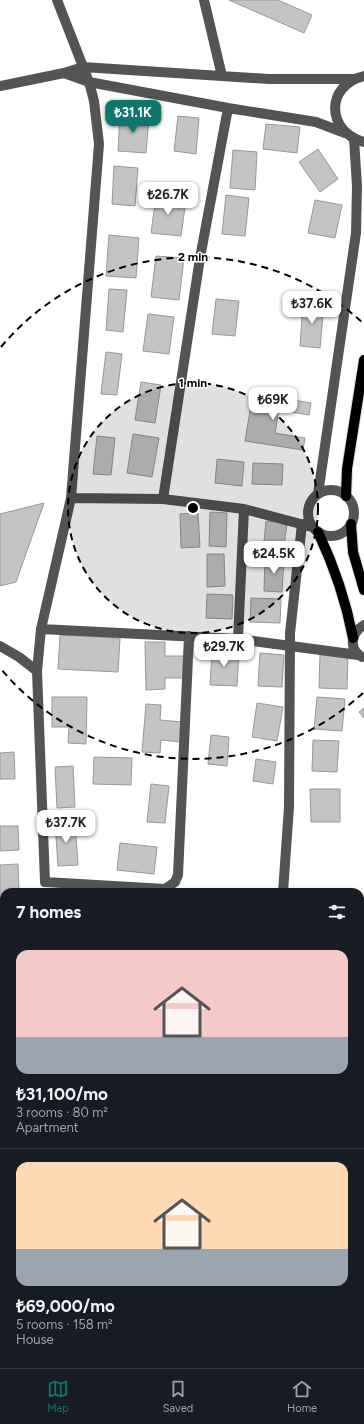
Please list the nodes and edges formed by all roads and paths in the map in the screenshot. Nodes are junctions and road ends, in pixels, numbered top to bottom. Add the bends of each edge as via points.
1 (58, 0) edge
2 (204, 0) edge
3 (83, 67) junction
4 (64, 73) junction
5 (364, 75) edge
6 (222, 76) junction
7 (353, 79) junction
8 (89, 82) junction
9 (0, 86) edge
10 (228, 108) junction
11 (345, 133) junction
12 (359, 141) edge
13 (364, 360) edge
14 (318, 494) junction
15 (346, 496) junction
16 (71, 498) junction
17 (163, 499) junction
18 (244, 509) junction
19 (302, 524) junction
20 (351, 524) junction
21 (315, 530) junction
22 (364, 590) edge
23 (364, 625) edge
24 (41, 630) junction
25 (189, 636) junction
26 (353, 638) junction
27 (238, 639) junction
28 (0, 646) edge
29 (291, 646) junction
30 (361, 657) edge
31 (37, 671) junction
32 (45, 887) edge
33 (105, 888) edge
34 (166, 888) edge
35 (283, 888) edge

1 - 3 street
2 - 6 street
3 - 4 street
3 - 6 street
3 - 8 street
4 - 8 street
4 - 9 street
5 - 7 street
6 - 7 street
7 - 11 street via 338,94 335,104 335,115
8 - 10 street
8 - 16 street via 99,144
10 - 11 street via 316,122
10 - 17 street via 200,258
11 - 12 street
12 - 14 street via 356,233
13 - 15 main road via 347,469
14 - 15 street via 332,490
14 - 21 street via 312,499 307,513
15 - 20 street via 353,509
16 - 17 street
16 - 24 street
17 - 18 street
18 - 19 street
18 - 27 street
19 - 21 street
19 - 29 street via 290,633
20 - 21 street via 340,534 325,536
20 - 22 main road via 353,552
21 - 26 main road via 329,555 347,609
23 - 26 street
24 - 25 street
24 - 31 street
25 - 27 street
25 - 34 street via 178,875 175,882
26 - 30 street via 355,650
27 - 29 street
28 - 31 street
29 - 30 street
29 - 35 street via 289,807
31 - 32 street
32 - 33 street

